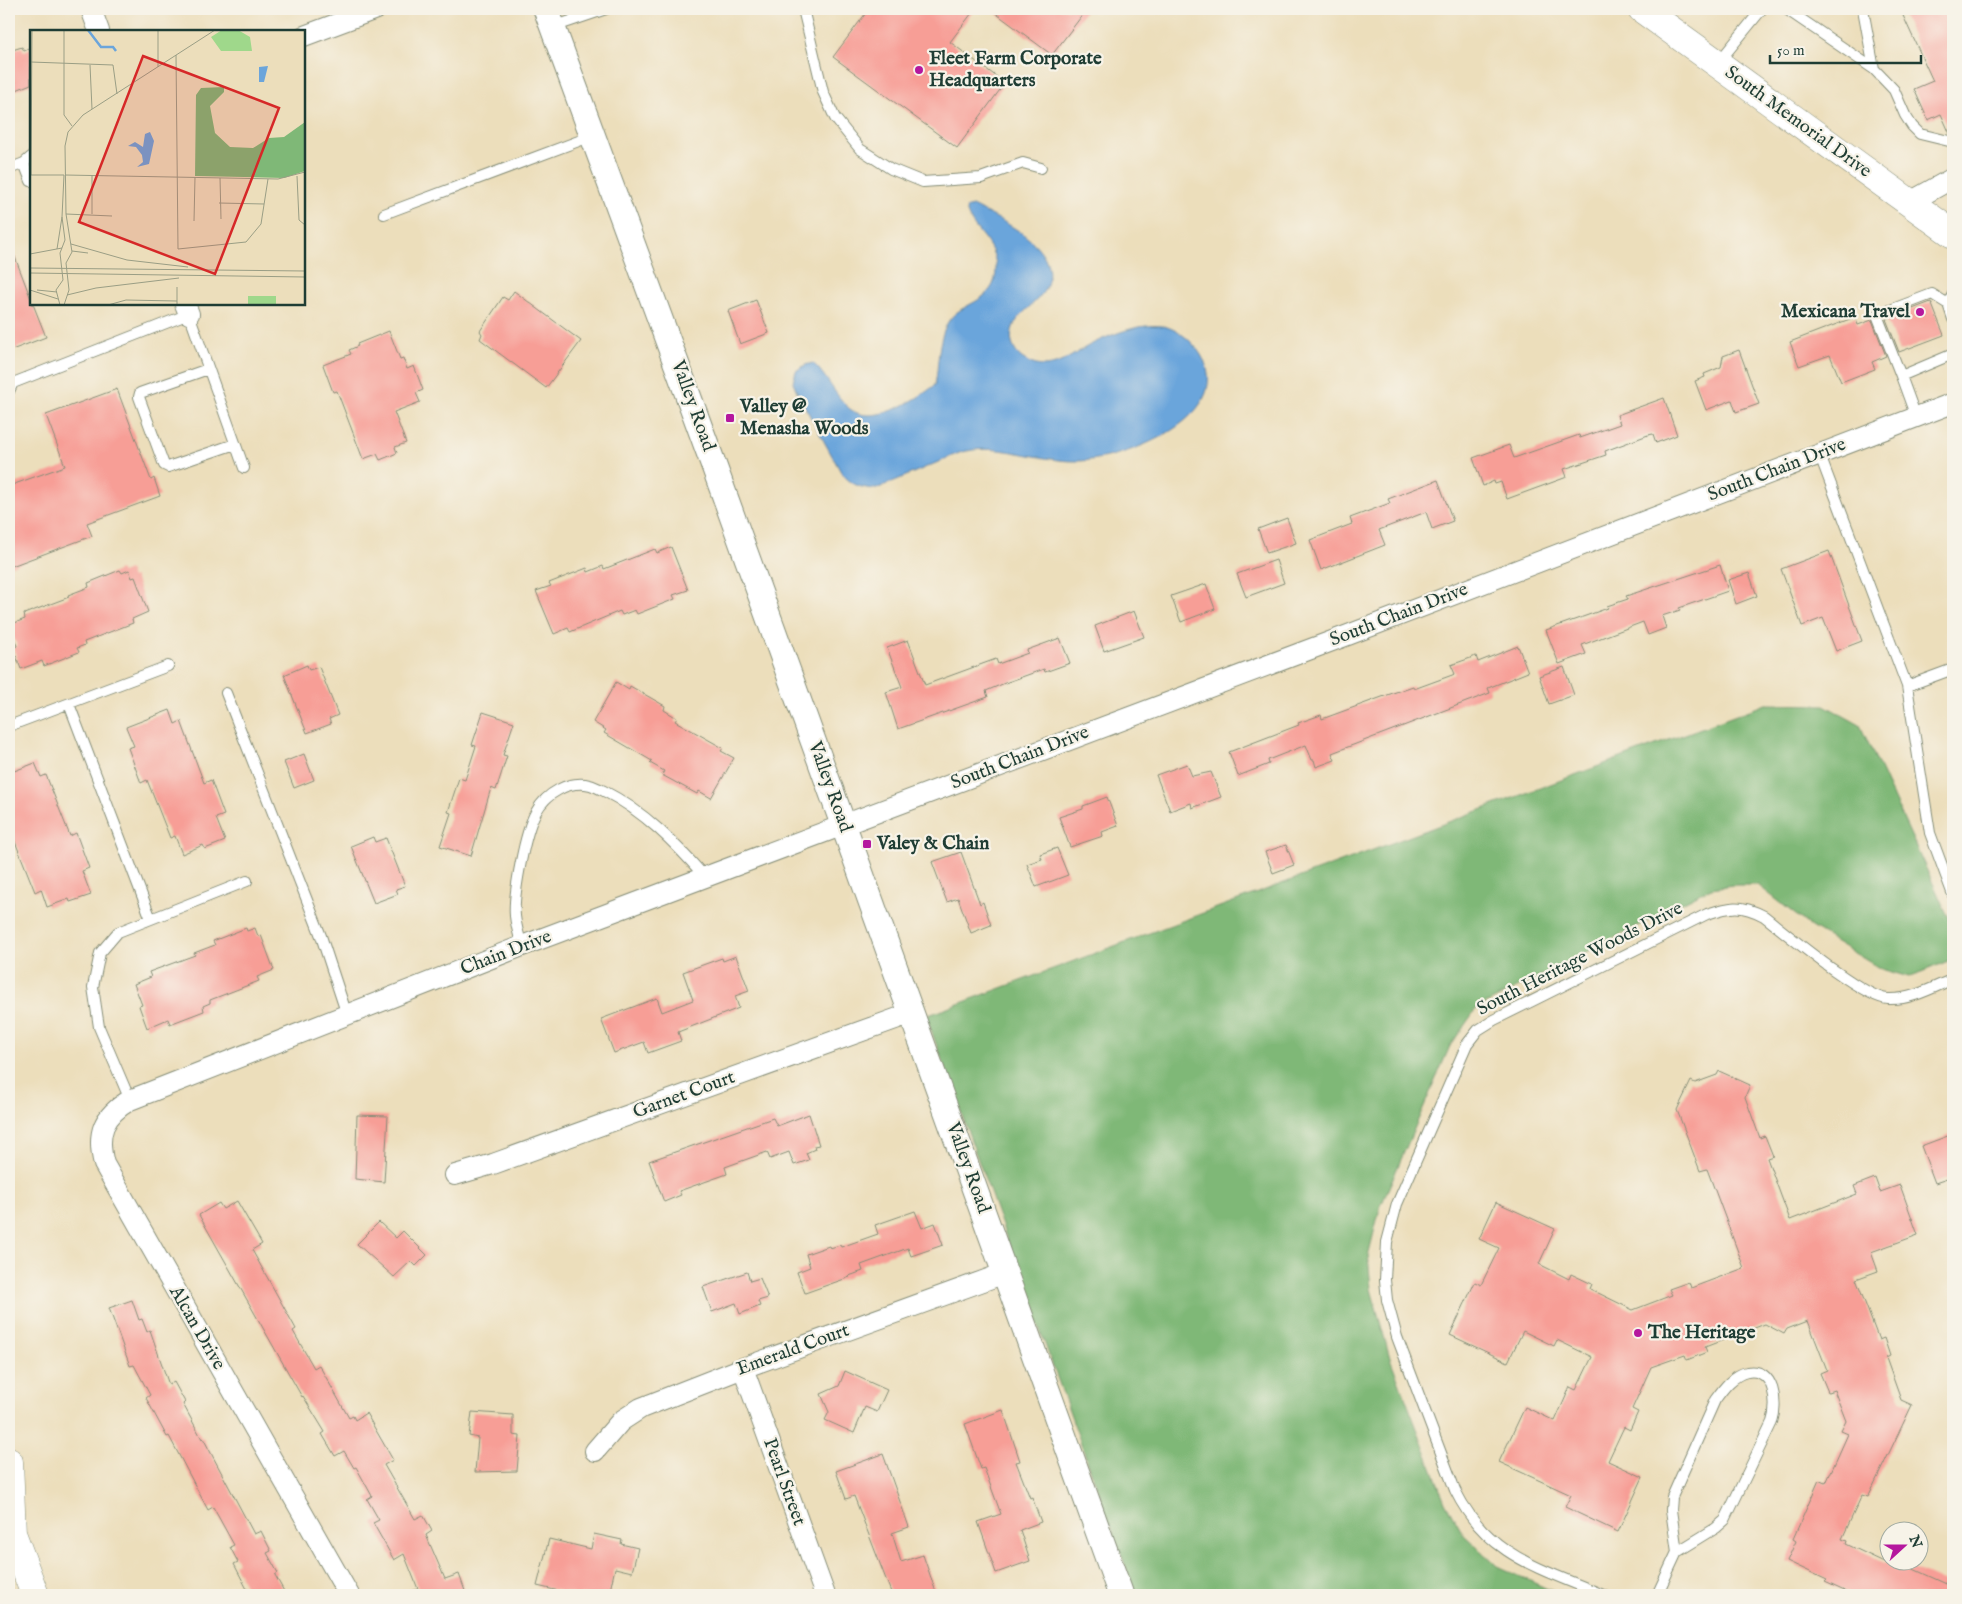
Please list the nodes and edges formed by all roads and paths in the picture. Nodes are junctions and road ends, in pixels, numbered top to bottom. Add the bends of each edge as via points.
1 (91, 9) edge
2 (376, 9) edge
3 (606, 9) edge
4 (803, 9) edge
5 (1642, 9) edge
6 (1762, 9) edge
7 (1786, 9) edge
8 (1863, 9) edge
9 (550, 18) edge
10 (99, 30) edge
11 (305, 36) edge
12 (1717, 64) junction
13 (1874, 70) junction
14 (592, 136) junction
15 (1953, 142) edge
16 (28, 160) edge
17 (1041, 168) dead end
18 (9, 169) edge
19 (30, 174) edge
20 (1953, 178) edge
21 (1910, 202) junction
22 (384, 214) dead end
23 (1953, 234) edge
24 (1953, 294) edge
25 (1948, 304) junction
26 (187, 309) edge
27 (1953, 319) edge
28 (1953, 354) edge
29 (208, 369) junction
30 (1901, 376) junction
31 (9, 391) edge
32 (1953, 403) edge
33 (1916, 417) junction
34 (235, 444) junction
35 (1819, 453) junction
36 (244, 468) dead end
37 (168, 666) dead end
38 (1953, 670) edge
39 (1907, 686) junction
40 (226, 693) dead end
41 (69, 704) junction
42 (9, 726) edge
43 (843, 824) junction
44 (705, 877) junction
45 (247, 881) dead end
46 (1953, 895) edge
47 (151, 919) junction
48 (522, 946) junction
49 (1953, 979) edge
50 (912, 1013) junction
51 (347, 1015) junction
52 (169, 1084) joint
53 (130, 1100) junction
54 (455, 1175) dead end
55 (1005, 1273) junction
56 (744, 1368) junction
57 (595, 1451) dead end
58 (9, 1462) edge
59 (10, 1529) edge
60 (1677, 1552) junction
61 (35, 1595) edge
62 (349, 1595) edge
63 (825, 1595) edge
64 (1121, 1595) edge
65 (1603, 1595) edge
66 (1657, 1595) edge

1 - 10 street
2 - 11 street
3 - 9 lane
4 - 17 lane via 823,92 836,118 860,149 891,169 923,182 981,178 1022,163
5 - 12 main road, South Memorial Drive
6 - 12 lane
7 - 13 lane
8 - 13 lane
9 - 14 street, Valley Road
12 - 21 main road, South Memorial Drive
13 - 15 lane via 1894,90 1905,115 1920,134
14 - 22 lane
14 - 43 street, Valley Road
16 - 18 lane
16 - 19 lane
20 - 21 street
21 - 23 main road, South Memorial Drive
24 - 25 lane
25 - 27 lane
25 - 30 lane via 1932,294 1877,315
26 - 29 lane
26 - 31 lane via 13,383
28 - 30 lane
29 - 34 lane
29 - 34 lane via 140,393 139,397 164,465 168,467
30 - 33 lane
32 - 33 street, South Chain Drive
33 - 35 street, South Chain Drive
34 - 36 lane
35 - 39 lane
35 - 43 street, South Chain Drive via 1348,635
37 - 41 lane
38 - 39 lane
39 - 46 lane via 1930,833
40 - 51 lane via 321,936
41 - 42 lane
41 - 47 lane
43 - 44 street, Chain Drive
43 - 50 street, Valley Road
44 - 48 street, Chain Drive
44 - 48 lane via 660,830 616,797 590,785 566,785 549,796 536,812 524,848 517,881 515,915
45 - 47 lane
47 - 53 lane via 118,932 100,953 93,987 99,1027
48 - 51 street, Chain Drive
49 - 65 lane, South Heritage Woods Drive via 1906,998 1886,999 1867,993 1764,916 1736,906 1707,914 1494,1020 1478,1030 1467,1044 1391,1223 1385,1261 1386,1300 1461,1504 1490,1539 1514,1557
50 - 54 street, Garnet Court
50 - 55 street, Valley Road
51 - 52 street, Chain Drive
52 - 53 street, Alcan Drive
53 - 62 street, Alcan Drive via 106,1120 100,1150 104,1164
55 - 56 street, Emerald Court
55 - 64 street, Valley Road
56 - 57 street, Emerald Court via 641,1408 621,1421
56 - 63 street, Pearl Street
58 - 59 main road
59 - 61 main road
60 - 60 lane via 1725,1520 1775,1414 1775,1395 1768,1381 1755,1372 1739,1376 1715,1400 1672,1497
60 - 66 lane

